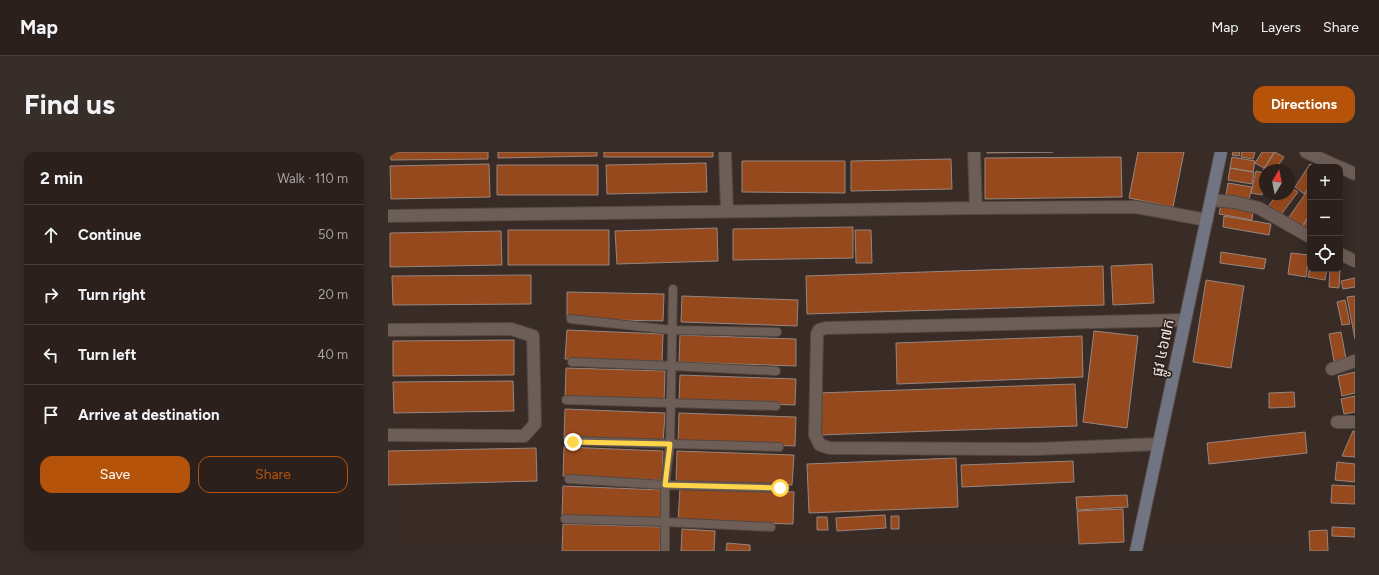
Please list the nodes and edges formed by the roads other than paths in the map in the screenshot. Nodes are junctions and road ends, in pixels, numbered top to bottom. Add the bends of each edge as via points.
1 (725, 152) edge
2 (974, 152) edge
3 (1221, 152) edge
4 (1306, 152) edge
5 (1333, 164) edge
6 (1343, 168) edge
7 (1355, 174) edge
8 (1211, 200) junction
9 (976, 208) junction
10 (727, 211) junction
11 (388, 216) edge
12 (1207, 220) junction
13 (1308, 236) edge
14 (1343, 255) edge
15 (1355, 261) edge
16 (673, 289) dead end
17 (570, 319) dead end
18 (1186, 320) junction
19 (388, 330) edge
20 (672, 330) junction
21 (777, 332) dead end
22 (1355, 361) edge
23 (572, 362) dead end
24 (672, 366) junction
25 (1332, 368) dead end
26 (776, 372) dead end
27 (566, 400) dead end
28 (671, 403) junction
29 (776, 406) dead end
30 (1337, 422) dead end
31 (1355, 422) edge
32 (388, 435) edge
33 (573, 442) dead end
34 (670, 444) junction
35 (1159, 444) junction
36 (779, 447) dead end
37 (569, 479) dead end
38 (665, 485) junction
39 (780, 488) dead end
40 (564, 519) dead end
41 (666, 522) junction
42 (771, 527) dead end
43 (665, 551) edge
44 (1136, 551) edge

1 - 10 street
2 - 9 street
3 - 8 street, ផ្លូវ ៤៦៧ក
4 - 5 street
6 - 7 street
8 - 12 street, ផ្លូវ ៤៦៧ក
8 - 13 street via 1259,208
9 - 10 street
9 - 12 street via 1136,207
10 - 11 street
12 - 18 street, ផ្លូវ ៤៦៧ក
14 - 15 street
16 - 20 lane
17 - 20 lane
18 - 35 street, ផ្លូវ ៤៦៧ក
18 - 35 street via 826,328 819,330 817,334 816,435 820,444 830,448 1036,448
19 - 32 street via 511,329 533,336 535,424 524,436
20 - 21 lane
20 - 24 lane
22 - 25 street
23 - 24 lane
24 - 26 lane
24 - 28 lane
27 - 28 lane
28 - 29 lane
28 - 34 lane
30 - 31 street
33 - 34 lane
34 - 36 lane
34 - 38 lane
35 - 44 street, ផ្លូវ ៤៦៧ក
37 - 38 lane
38 - 39 lane
38 - 41 lane
40 - 41 lane
41 - 42 lane
41 - 43 lane

